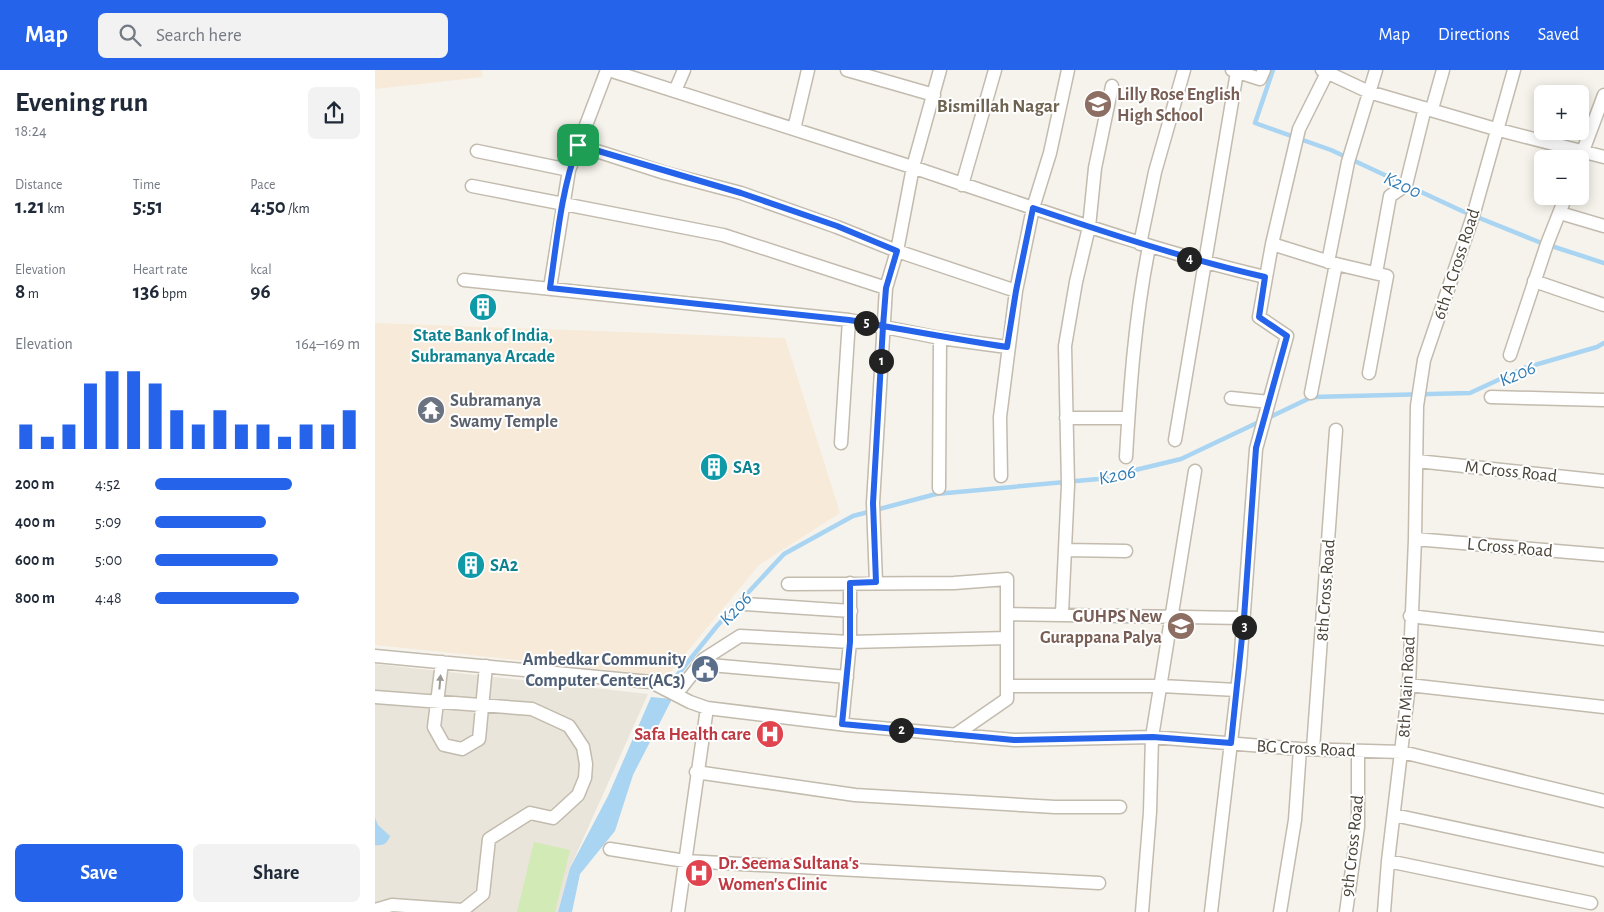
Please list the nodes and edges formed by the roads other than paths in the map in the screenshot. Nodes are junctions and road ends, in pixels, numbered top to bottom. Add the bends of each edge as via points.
1 (608, 70) edge
2 (684, 70) edge
3 (808, 70) edge
4 (847, 70) edge
5 (940, 70) edge
6 (995, 70) edge
7 (1068, 70) edge
8 (1184, 70) edge
9 (1264, 70) edge
10 (1376, 70) edge
11 (1443, 70) edge
12 (1514, 70) edge
13 (1235, 71) edge
14 (1324, 72) edge
15 (1112, 86) dead end
16 (675, 91) junction
17 (1369, 92) junction
18 (933, 95) junction
19 (1604, 95) edge
20 (1428, 108) junction
21 (793, 130) junction
22 (1499, 130) junction
23 (578, 145) junction
24 (1562, 150) edge
25 (1583, 150) edge
26 (477, 151) dead end
27 (1589, 156) edge
28 (1604, 157) edge
29 (913, 167) junction
30 (569, 170) junction
31 (962, 185) junction
32 (472, 186) dead end
33 (562, 202) junction
34 (1563, 205) edge
35 (1033, 208) junction
36 (1560, 213) junction
37 (1604, 226) edge
38 (1089, 227) junction
39 (1272, 244) junction
40 (1145, 245) junction
41 (897, 251) junction
42 (1204, 263) junction
43 (1332, 263) junction
44 (1376, 273) junction
45 (1265, 277) junction
46 (464, 280) dead end
47 (1534, 281) junction
48 (550, 288) junction
49 (886, 288) junction
50 (1016, 291) junction
51 (1604, 305) edge
52 (849, 320) junction
53 (883, 326) junction
54 (940, 338) junction
55 (1007, 347) junction
56 (1510, 355) dead end
57 (1369, 373) dead end
58 (1311, 392) dead end
59 (1491, 397) dead end
60 (1231, 398) dead end
61 (1604, 400) edge
62 (1269, 402) junction
63 (1067, 418) junction
64 (1128, 418) junction
65 (1336, 430) dead end
66 (1175, 440) dead end
67 (841, 443) dead end
68 (1126, 458) dead end
69 (1417, 461) junction
70 (1195, 471) dead end
71 (1001, 476) dead end
72 (1604, 482) edge
73 (939, 488) dead end
74 (1415, 540) junction
75 (1065, 550) junction
76 (1126, 551) dead end
77 (1604, 555) edge
78 (876, 582) junction
79 (850, 583) junction
80 (788, 584) dead end
81 (745, 604) dead end
82 (851, 611) junction
83 (1062, 613) junction
84 (1007, 614) junction
85 (1173, 616) junction
86 (1410, 616) junction
87 (1244, 618) junction
88 (1007, 638) junction
89 (1604, 639) edge
90 (850, 642) junction
91 (375, 656) edge
92 (442, 662) junction
93 (699, 664) junction
94 (486, 666) junction
95 (847, 677) junction
96 (1409, 685) junction
97 (1007, 686) junction
98 (1161, 686) junction
99 (1237, 690) junction
100 (678, 691) junction
101 (375, 697) edge
102 (439, 702) junction
103 (482, 705) junction
104 (1604, 707) edge
105 (707, 708) junction
106 (842, 724) junction
107 (955, 735) junction
108 (1153, 737) junction
109 (1231, 743) junction
110 (1307, 749) junction
111 (1358, 750) junction
112 (1402, 752) junction
113 (696, 772) junction
114 (1604, 800) edge
115 (1120, 807) dead end
116 (1393, 815) junction
117 (610, 849) dead end
118 (685, 860) junction
119 (1604, 860) edge
120 (1388, 861) junction
121 (1099, 883) dead end
122 (1591, 903) dead end
123 (375, 910) edge
124 (678, 912) edge
125 (1143, 912) edge
126 (1211, 912) edge
127 (1280, 912) edge
128 (1345, 912) edge
129 (1384, 912) edge

1 - 16 street
1 - 23 street
2 - 16 street
3 - 21 street
4 - 18 street
5 - 18 street
6 - 31 street
7 - 35 street via 1050,154
8 - 40 street via 1155,172
9 - 13 street via 1260,79
10 - 17 street
11 - 20 street
12 - 22 street, 6th A Cross Road
13 - 42 street
14 - 17 street
14 - 39 street via 1299,130
15 - 38 street via 1095,168
16 - 21 street
17 - 20 street
17 - 43 street via 1348,162
18 - 29 street
19 - 25 street
20 - 22 street
20 - 44 street via 1406,185 1390,196
21 - 29 street
22 - 24 street
22 - 69 street, 6th A Cross Road via 1424,360 1417,406
23 - 30 street
23 - 41 street via 741,193 837,226
26 - 30 street
27 - 28 street
29 - 31 street
29 - 41 street
30 - 33 street
31 - 35 street
32 - 33 street
33 - 48 street
33 - 49 street via 723,235
34 - 36 street
35 - 38 street
35 - 50 street
36 - 37 street
36 - 47 street
38 - 40 street
38 - 63 street via 1065,346
39 - 43 street
39 - 45 street
40 - 42 street
40 - 64 street
41 - 49 street
41 - 50 street
42 - 45 street
42 - 66 street
43 - 44 street
43 - 58 street
44 - 57 street via 1387,276
45 - 62 street via 1259,317 1287,336
46 - 48 street
47 - 51 street
47 - 56 street
48 - 52 street
49 - 53 street
50 - 55 street
52 - 53 street
52 - 67 street
53 - 54 street
53 - 78 street via 873,503
54 - 55 street
54 - 73 street
55 - 71 street via 1000,417
59 - 61 street
60 - 62 street
62 - 87 street via 1256,448
63 - 64 street
63 - 75 street
64 - 68 street
65 - 110 street, 8th Cross Road
69 - 72 street, M Cross Road
69 - 74 street, 8th Main Road
70 - 85 street
74 - 77 street, L Cross Road
74 - 86 street, 8th Main Road
75 - 76 street
75 - 83 street
78 - 79 street
78 - 84 street via 954,583 1007,579
79 - 80 street
79 - 82 street
81 - 82 street
82 - 90 street
83 - 84 street
83 - 85 street
84 - 88 street
85 - 87 street
85 - 98 street
86 - 89 street
86 - 96 street, 8th Main Road
87 - 99 street
88 - 90 street
88 - 97 street
90 - 93 street via 740,636
90 - 95 street
91 - 92 street, BG Cross Road
92 - 94 street, BG Cross Road
102 -> 92 street
93 - 95 street
93 - 100 street
94 - 100 street, BG Cross Road via 651,682
94 - 103 street
95 - 106 street
96 - 104 street
96 - 112 street, 8th Main Road
97 - 98 street
97 - 107 street via 1007,699
98 - 99 street
98 - 108 street
99 - 109 street
100 - 105 street, BG Cross Road
101 - 102 street
102 - 103 street
102 - 103 street via 434,727 444,745 462,749 479,739
103 - 123 street via 532,709 571,728 581,742 586,764 580,791 553,818 530,813 489,839 483,894 463,910 392,905
105 - 106 street, BG Cross Road
105 - 113 street
106 - 107 street, BG Cross Road
107 - 108 street, BG Cross Road via 1014,740
108 - 109 street, BG Cross Road
108 - 125 street
109 - 110 street, BG Cross Road
109 - 126 street
110 - 111 street, BG Cross Road
110 - 127 street, 8th Cross Road
111 - 112 street, BG Cross Road
111 - 128 street, 9th Cross Road via 1358,827
112 - 114 street, BG Cross Road
112 - 116 street, 8th Main Road
113 - 115 street via 855,795 1055,807
113 - 118 street
116 - 119 street
116 - 120 street, 8th Main Road
117 - 118 street
118 - 121 street
118 - 124 street
120 - 122 street
120 - 129 street, 8th Main Road

